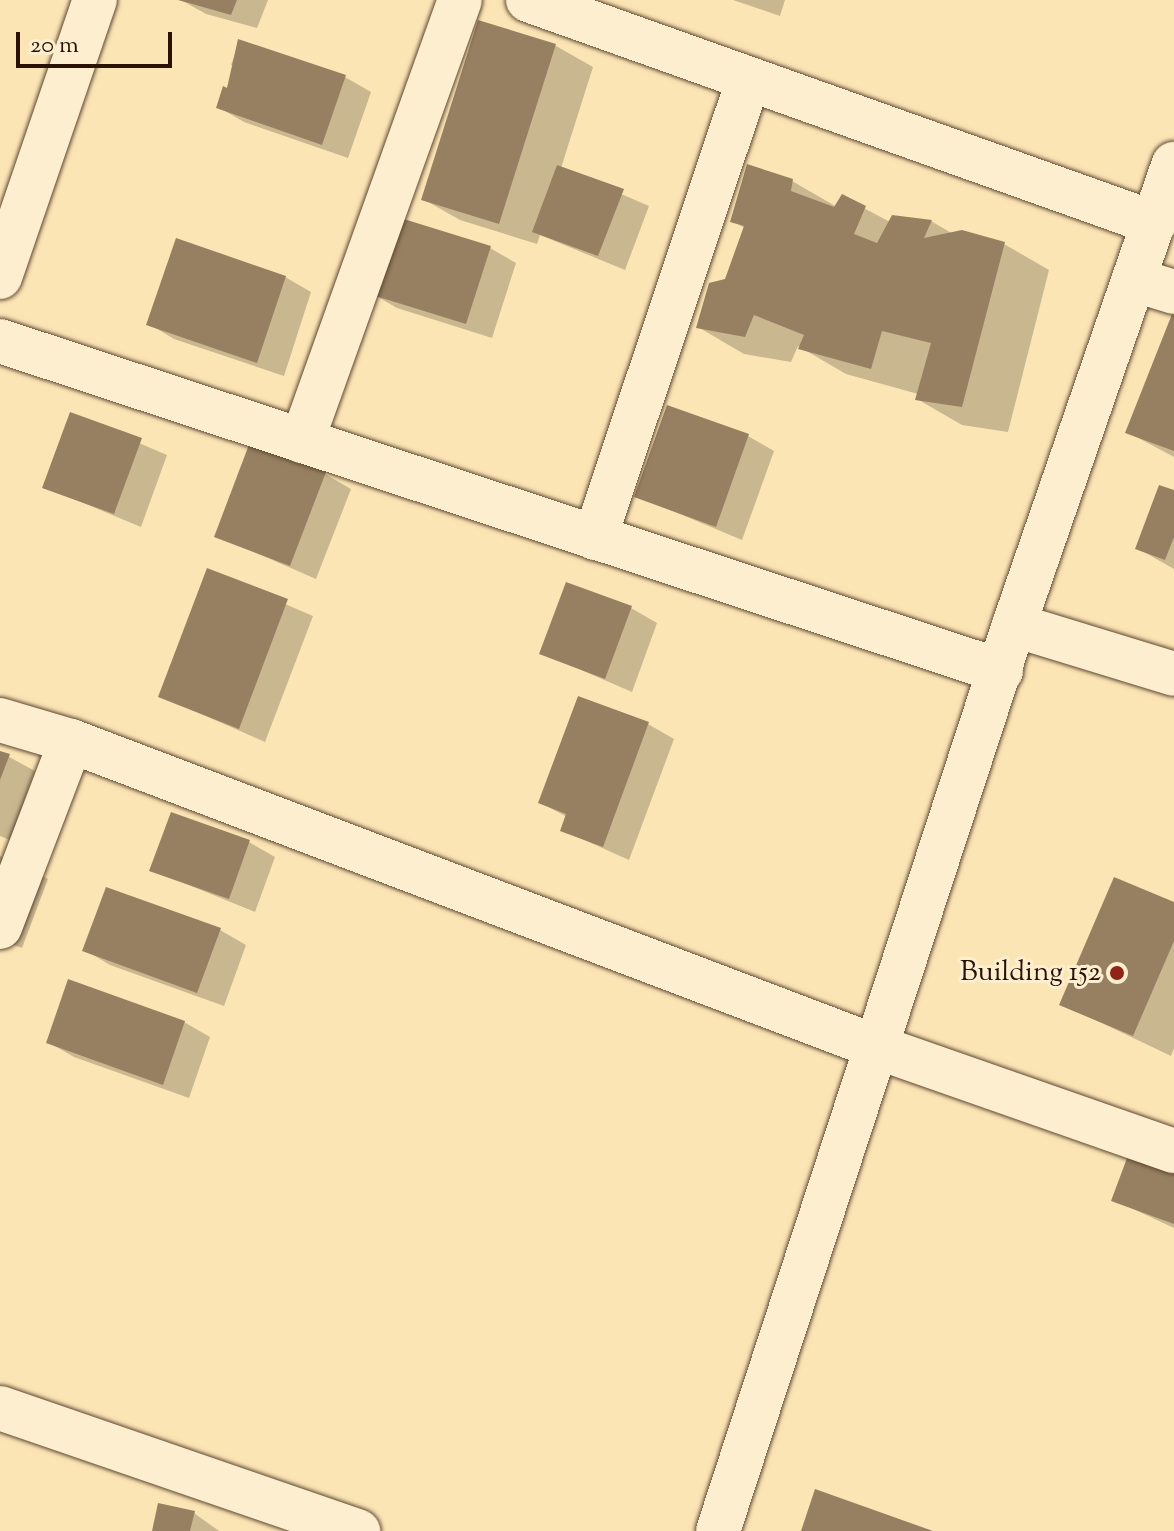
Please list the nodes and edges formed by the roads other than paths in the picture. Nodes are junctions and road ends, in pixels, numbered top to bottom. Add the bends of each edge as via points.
1 (95, 0) edge
2 (460, 0) edge
3 (528, 0) edge
4 (749, 79) junction
5 (1174, 164) edge
6 (1154, 223) junction
7 (0, 277) edge
8 (1154, 286) edge
9 (0, 341) edge
10 (302, 441) junction
11 (595, 538) junction
12 (1014, 625) junction
13 (1001, 671) junction
14 (1174, 674) edge
15 (0, 720) edge
16 (71, 741) junction
17 (0, 927) edge
18 (874, 1046) junction
19 (1174, 1151) edge
20 (0, 1408) edge
21 (358, 1531) edge
22 (718, 1531) edge

1 - 7 street
2 - 10 street
3 - 4 street
4 - 6 street
4 - 11 street
5 - 6 street
6 - 8 street
8 - 12 street
9 - 10 street
10 - 11 street
11 - 13 street
12 - 13 street
12 - 14 street
13 - 18 street
15 - 16 street
16 - 17 street
16 - 18 street
18 - 19 street
18 - 22 street
20 - 21 street

